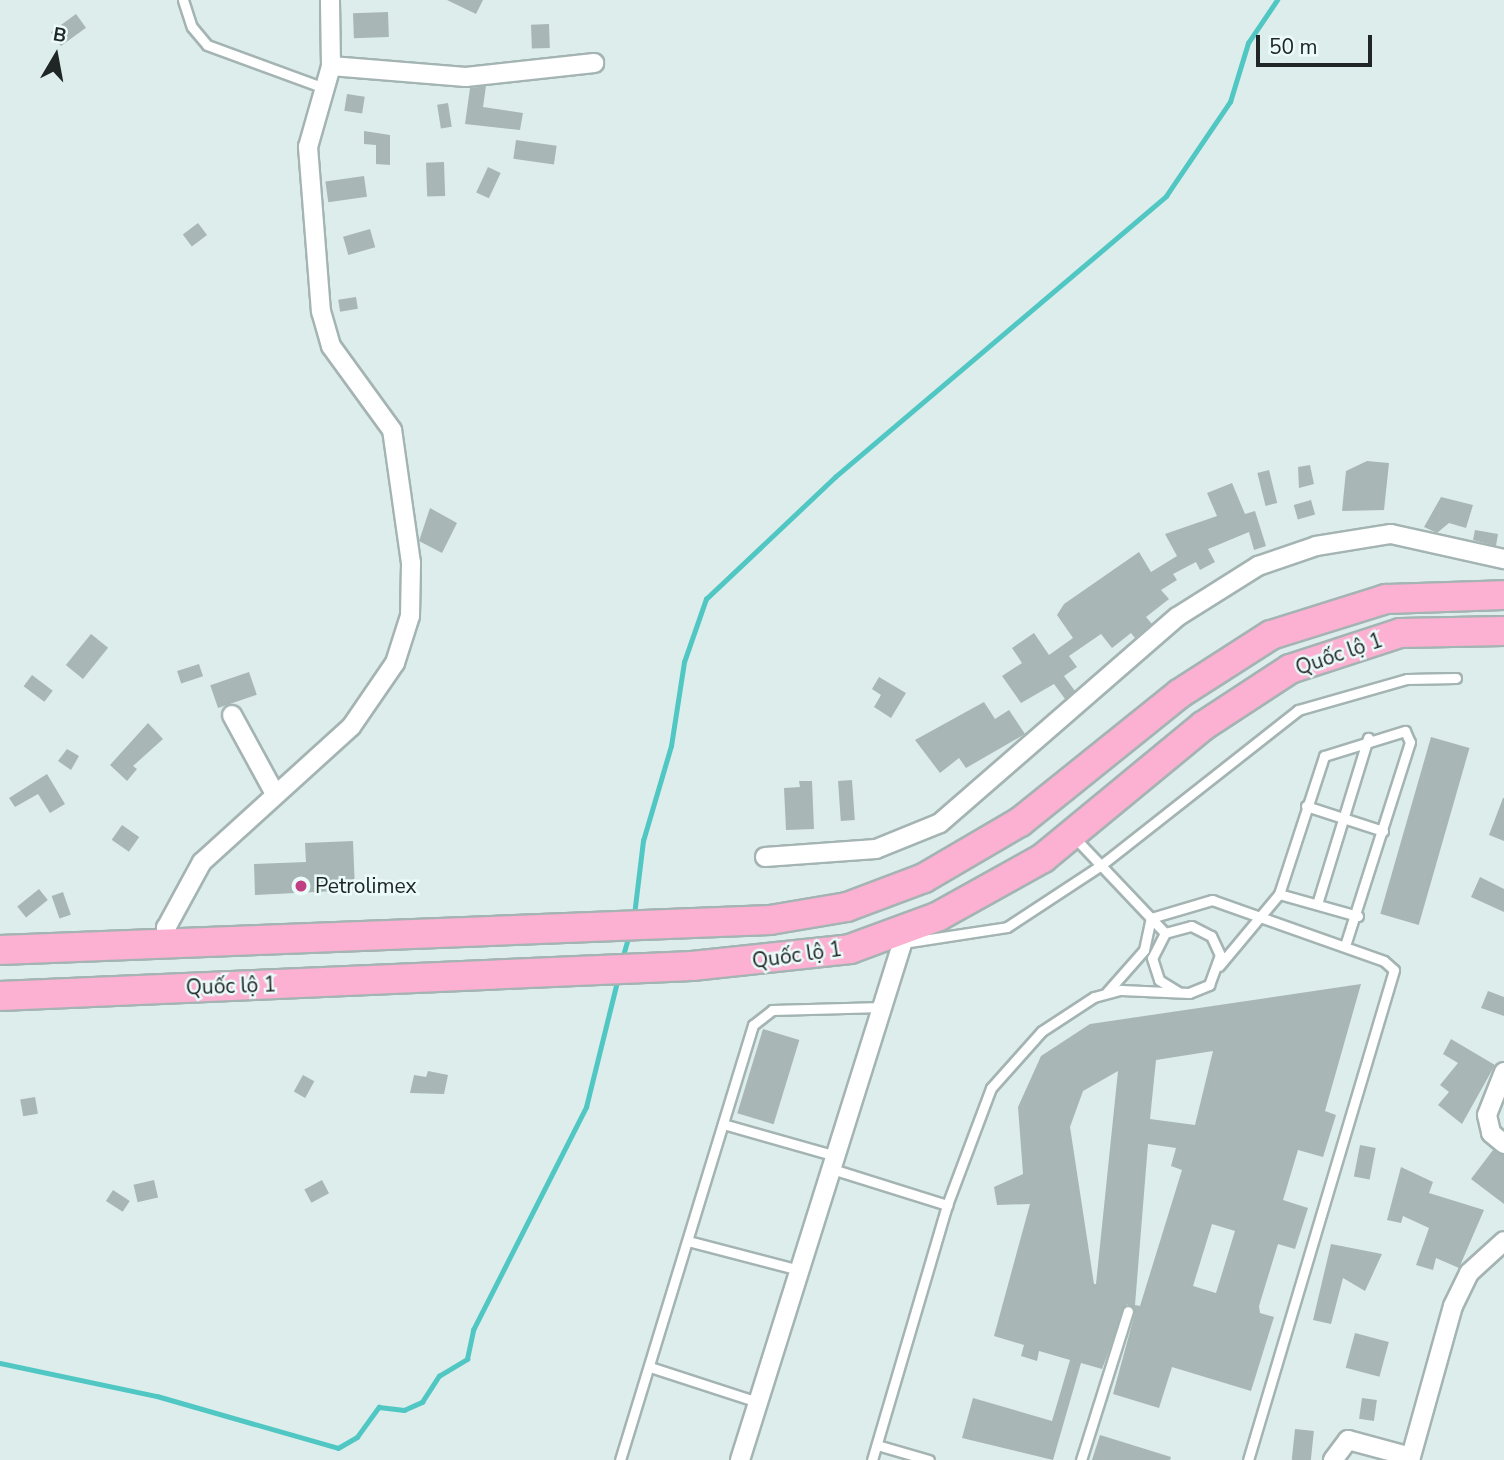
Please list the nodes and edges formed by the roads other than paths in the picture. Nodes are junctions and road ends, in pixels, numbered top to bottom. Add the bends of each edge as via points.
1 (183, 0) edge
2 (330, 0) edge
3 (594, 63) dead end
4 (331, 66) junction
5 (322, 87) junction
6 (1504, 559) edge
7 (1504, 595) edge
8 (1504, 631) edge
9 (1456, 678) dead end
10 (232, 715) dead end
11 (1368, 738) junction
12 (274, 792) junction
13 (1042, 803) junction
14 (1306, 806) junction
15 (1344, 818) junction
16 (1383, 831) junction
17 (1072, 834) junction
18 (765, 857) dead end
19 (1100, 866) junction
20 (1279, 894) junction
21 (1317, 904) junction
22 (1358, 916) junction
23 (1264, 917) junction
24 (1151, 918) junction
25 (1165, 933) junction
26 (905, 936) junction
27 (235, 940) junction
28 (170, 943) junction
29 (1345, 946) junction
30 (0, 950) edge
31 (1219, 966) junction
32 (241, 985) junction
33 (1107, 992) junction
34 (1178, 992) junction
35 (0, 996) edge
36 (885, 1007) junction
37 (1504, 1072) edge
38 (723, 1124) junction
39 (1504, 1144) edge
40 (834, 1163) junction
41 (947, 1205) junction
42 (688, 1241) junction
43 (1504, 1241) edge
44 (799, 1270) junction
45 (1128, 1311) dead end
46 (650, 1367) junction
47 (758, 1402) junction
48 (877, 1445) junction
49 (1411, 1458) edge
50 (620, 1460) edge
51 (740, 1460) edge
52 (872, 1460) edge
53 (929, 1460) edge
54 (1081, 1460) edge
55 (1248, 1460) edge
56 (1333, 1460) edge

1 - 5 lane via 192,27 207,44
2 - 4 street
3 - 4 street via 466,77
4 - 5 street
5 - 12 street via 308,166 323,324 338,357 391,430 412,599 403,644 366,707
6 - 18 street via 1391,534 1317,546 1258,566 1177,617 940,823 876,849
7 - 13 highway, Quốc lộ 1 via 1386,599 1270,635 1179,694
8 - 17 highway, Quốc lộ 1 via 1400,634 1290,669 1203,726
9 - 19 lane via 1378,686 1276,722
10 - 12 street
11 - 14 lane via 1324,756
11 - 15 lane
11 - 16 lane via 1401,730 1410,738
12 - 28 street via 216,845 187,884 166,928
13 - 17 highway
13 - 27 highway, Quốc lộ 1 via 924,878 847,906 770,920
14 - 15 lane
14 - 20 lane
15 - 16 lane
15 - 21 lane
16 - 22 lane
17 - 19 lane
17 - 26 highway, Quốc lộ 1 via 1042,858
19 - 24 lane
19 - 26 lane via 1007,927
20 - 21 lane
20 - 23 lane
21 - 22 lane
22 - 29 lane
23 - 24 lane via 1212,900
23 - 29 lane
23 - 31 lane
24 - 25 lane
24 - 33 lane via 1144,950
25 - 31 lane via 1180,926 1202,929 1217,945
25 - 34 lane via 1154,947 1154,970
26 - 32 highway, Quốc lộ 1 via 850,949 692,966
26 - 36 street
27 - 28 highway, Quốc lộ 1
27 - 32 highway
28 - 30 highway, Quốc lộ 1
29 - 55 lane via 1389,963 1394,981
31 - 34 lane via 1199,991
32 - 35 highway, Quốc lộ 1
33 - 34 lane
33 - 41 lane via 1063,1014 1004,1069 980,1109
36 - 38 lane via 763,1013 748,1037
36 - 40 street
37 - 39 street via 1487,1115 1491,1133
38 - 40 lane
38 - 42 lane
40 - 41 lane
40 - 44 street
41 - 48 lane
42 - 44 lane
42 - 46 lane
43 - 49 street via 1469,1273 1452,1306
44 - 47 street
45 - 54 lane
46 - 47 lane
46 - 50 lane
47 - 51 street
48 - 52 lane
48 - 53 lane
49 - 56 street via 1348,1440

